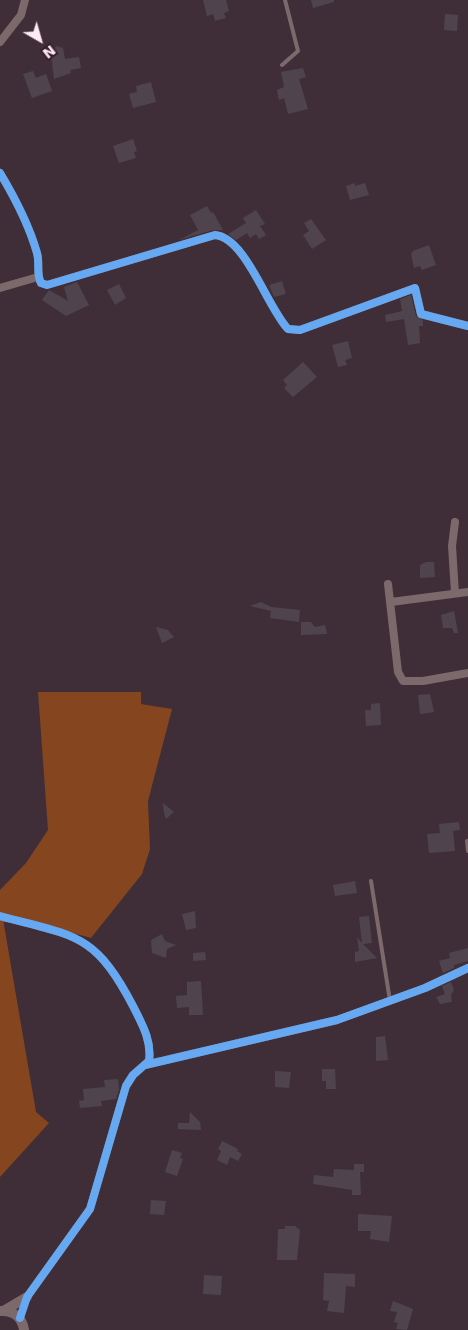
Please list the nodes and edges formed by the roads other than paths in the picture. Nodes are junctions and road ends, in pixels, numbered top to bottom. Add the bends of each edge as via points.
1 (25, 0) edge
2 (285, 0) edge
3 (0, 42) edge
4 (282, 65) dead end
5 (0, 173) edge
6 (38, 277) junction
7 (0, 288) edge
8 (468, 326) edge
9 (455, 522) dead end
10 (388, 584) dead end
11 (468, 592) edge
12 (455, 593) junction
13 (391, 602) junction
14 (468, 674) edge
15 (467, 841) dead end
16 (468, 851) edge
17 (370, 882) dead end
18 (0, 916) edge
19 (468, 968) edge
20 (390, 1001) junction
21 (145, 1065) junction
22 (27, 1297) junction
23 (2, 1311) edge
24 (22, 1324) edge
25 (34, 1330) edge

1 - 3 street via 21,15
2 - 4 lane via 298,51
5 - 6 street via 38,254
6 - 7 street
6 - 8 street via 41,283 56,284 205,237 220,236 239,251 288,329 300,330 415,288 421,314
9 - 12 street via 452,546
10 - 13 street
11 - 12 street
12 - 13 street
13 - 14 street via 398,672 403,681
15 - 16 lane
17 - 20 lane
18 - 21 street via 70,935 95,950 113,970 143,1025 150,1052
19 - 20 street
20 - 21 street via 337,1020
21 - 22 street via 126,1086 90,1209
22 - 23 street
22 - 24 street
23 - 24 street
24 - 25 street

